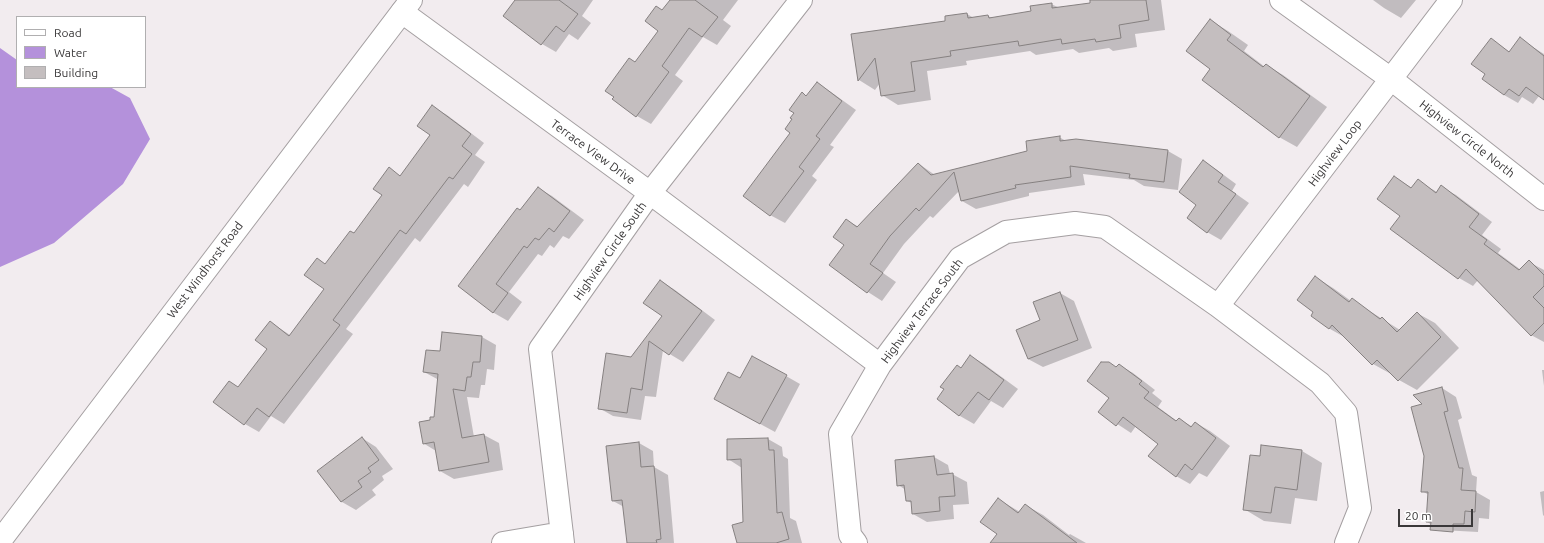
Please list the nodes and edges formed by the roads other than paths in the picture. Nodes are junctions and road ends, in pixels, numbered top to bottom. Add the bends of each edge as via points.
1 (801, 0) edge
2 (1281, 0) edge
3 (1451, 0) edge
4 (406, 6) edge
5 (1390, 79) junction
6 (650, 193) junction
7 (1544, 199) edge
8 (1218, 306) junction
9 (880, 365) junction
10 (562, 538) edge
11 (0, 541) edge
12 (503, 543) edge
13 (856, 543) edge
14 (1346, 543) edge

1 - 6 street, Highview Circle South
2 - 5 street
3 - 5 street, Highview Loop
4 - 6 street, Terrace View Drive
4 - 11 street, West Windhorst Road
5 - 7 street, Highview Circle North
5 - 8 street, Highview Loop
6 - 9 street, Terrace View Drive
6 - 10 street, Highview Circle South via 540,350
8 - 9 street, Highview Terrace South via 1105,227 1075,223 1006,232 960,258
8 - 14 street, Highview Terrace South via 1320,383 1346,413 1360,508
9 - 13 street, Highview Terrace South via 840,434 850,535
10 - 12 street

